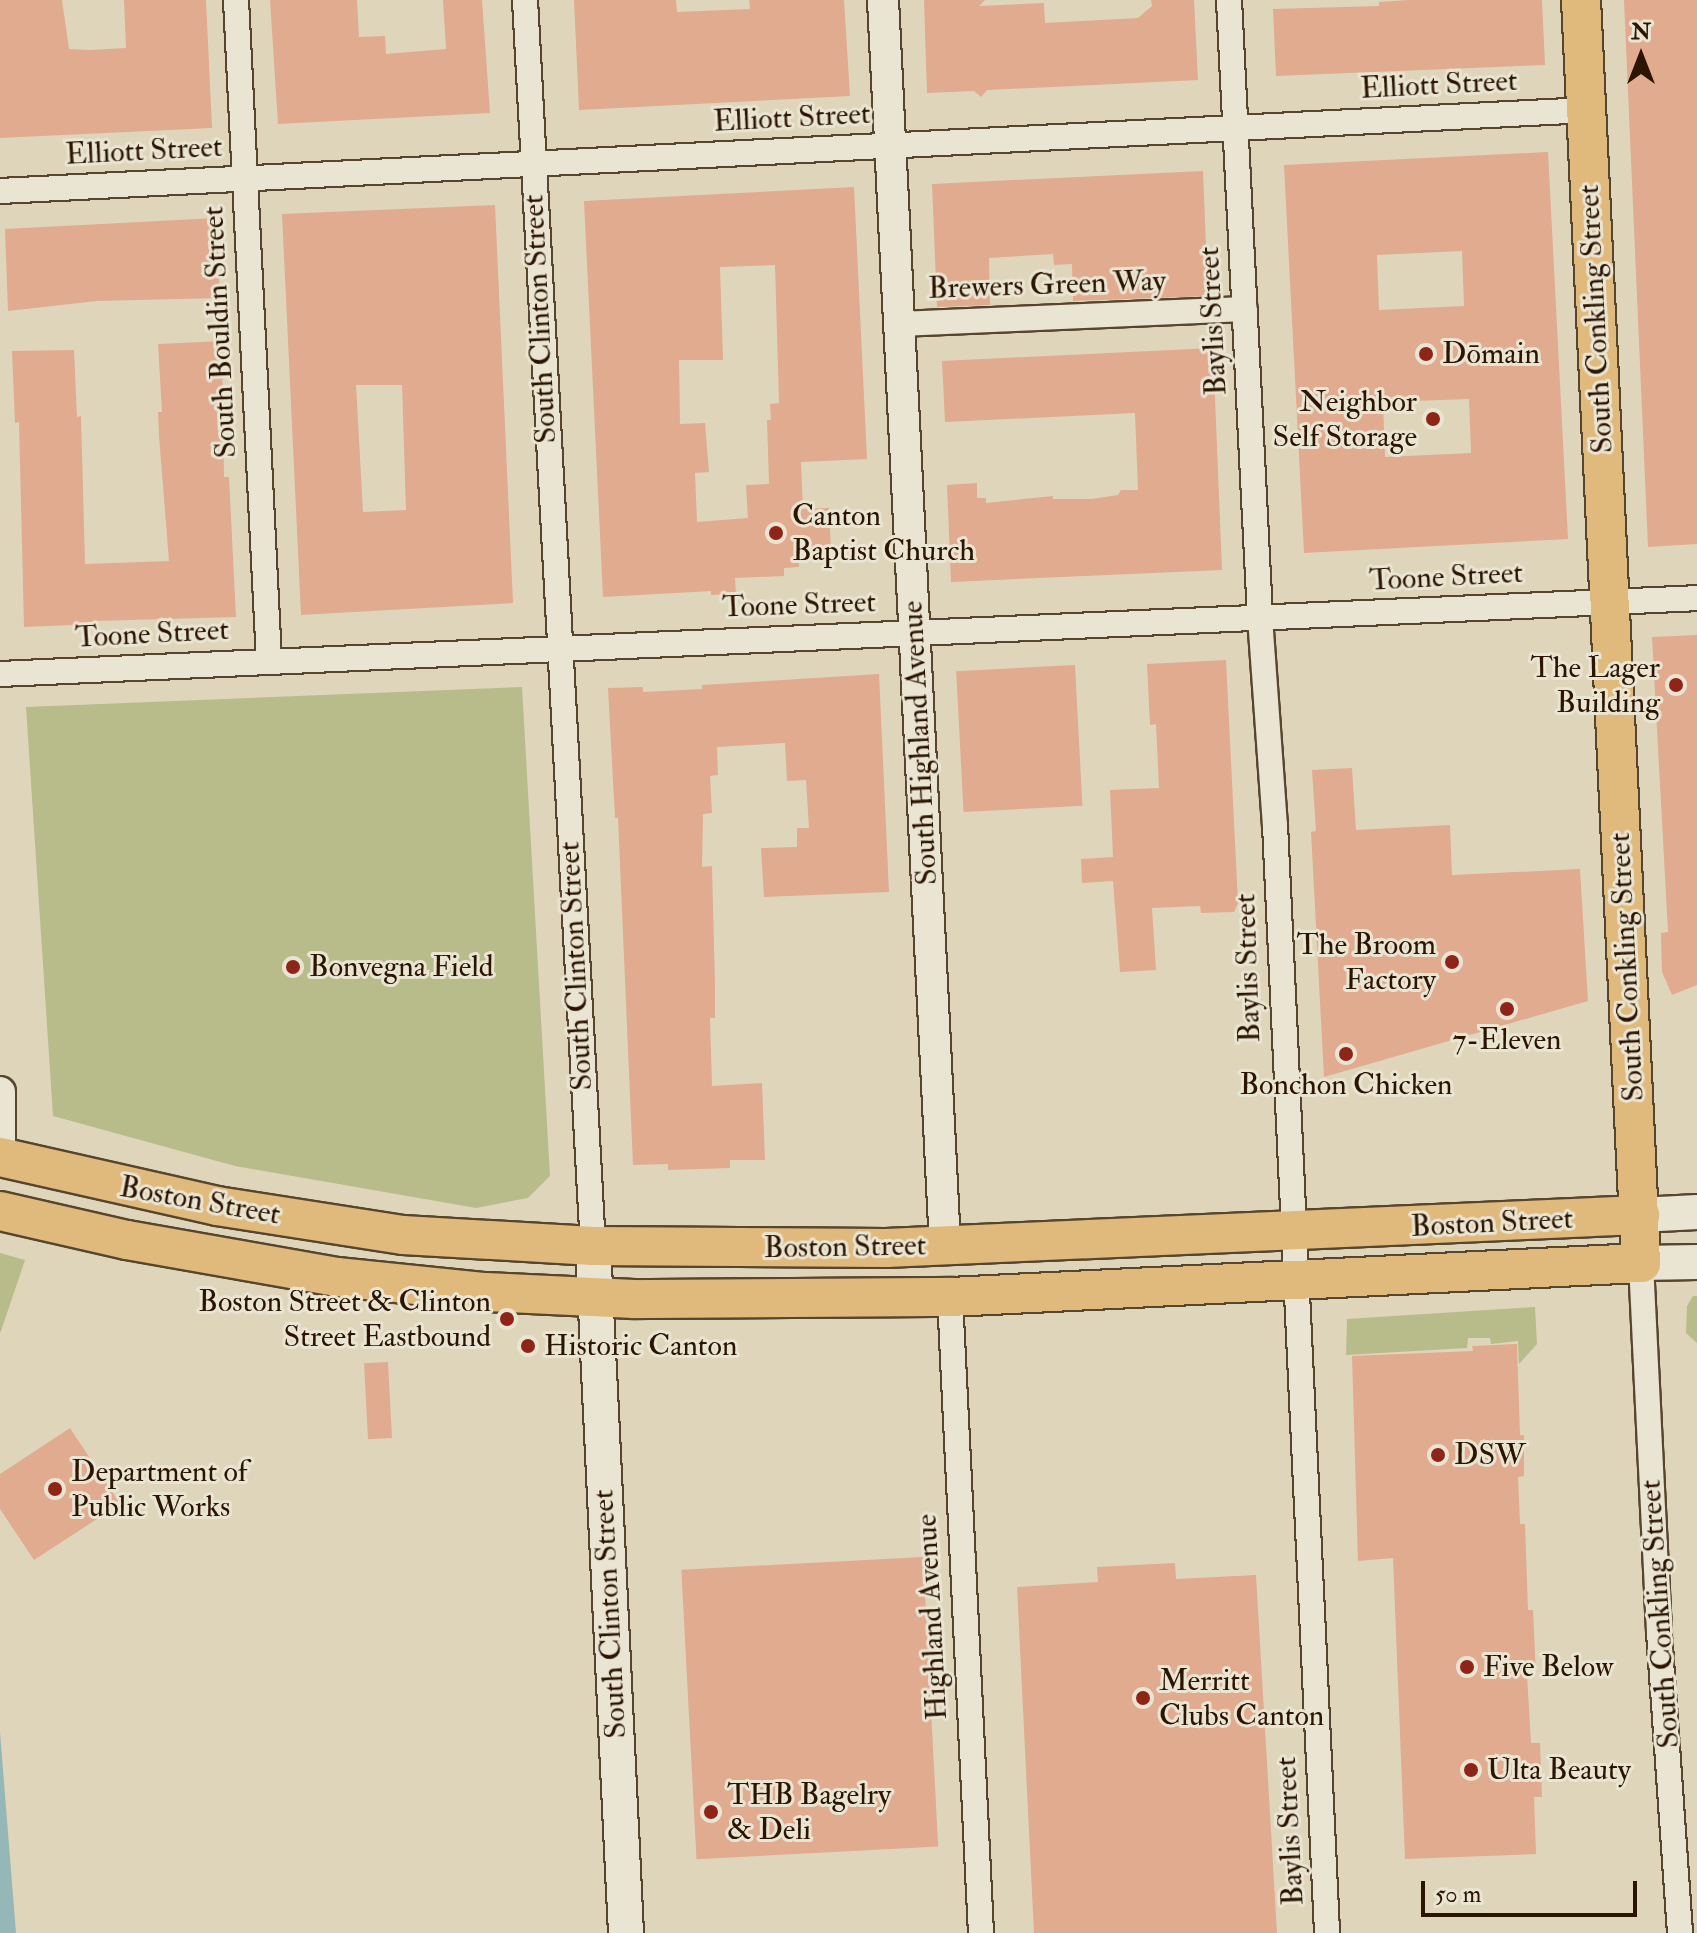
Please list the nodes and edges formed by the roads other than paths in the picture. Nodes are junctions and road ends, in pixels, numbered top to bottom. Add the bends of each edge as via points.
1 (236, 0) edge
2 (525, 0) edge
3 (883, 0) edge
4 (1229, 0) edge
5 (1581, 0) edge
6 (1586, 110) junction
7 (1236, 127) junction
8 (890, 145) junction
9 (532, 164) junction
10 (244, 178) junction
11 (0, 191) edge
12 (1245, 309) junction
13 (900, 324) junction
14 (1697, 598) edge
15 (1610, 602) junction
16 (1260, 617) junction
17 (915, 632) junction
18 (557, 648) junction
19 (269, 661) junction
20 (0, 674) edge
21 (0, 1092) edge
22 (0, 1159) edge
23 (0, 1211) edge
24 (1697, 1212) edge
25 (1640, 1215) junction
26 (1292, 1232) junction
27 (945, 1245) junction
28 (593, 1246) junction
29 (1697, 1262) edge
30 (1641, 1263) junction
31 (1293, 1282) junction
32 (595, 1297) junction
33 (950, 1297) junction
34 (626, 1933) edge
35 (981, 1933) edge
36 (1327, 1933) edge
37 (1680, 1933) edge

1 - 10 street, South Bouldin Street
2 - 9 street, South Clinton Street
3 - 8 street, South Highland Avenue
4 - 7 street, Baylis Street
5 - 6 main road, South Conkling Street
6 - 7 street, Elliott Street
6 - 15 main road, South Conkling Street
7 - 8 street, Elliott Street
7 - 12 street, Baylis Street
8 - 9 street, Elliott Street
8 - 13 street, South Highland Avenue
9 - 10 street, Elliott Street
9 - 18 street, South Clinton Street
10 - 11 street, Elliott Street
10 - 19 street, South Bouldin Street
12 - 13 street, Brewers Green Way
12 - 16 street, Baylis Street
13 - 17 street, South Highland Avenue
14 - 15 street, Toone Street
15 - 16 street, Toone Street
15 - 25 main road, South Conkling Street
16 - 17 street, Toone Street
16 - 26 street, Baylis Street via 1275,825
17 - 18 street, Toone Street
17 - 27 street, South Highland Avenue
18 - 19 street, Toone Street
18 - 28 street, South Clinton Street
19 - 20 street, Toone Street
21 - 22 street
22 - 28 main road, Boston Street via 204,1204 403,1235
23 - 32 main road, Boston Street via 127,1240 337,1277
24 - 25 main road, Boston Street
25 - 26 main road, Boston Street
25 - 30 main road, South Conkling Street
26 - 27 main road, Boston Street
26 - 31 street, Baylis Street
27 - 28 main road, Boston Street
28 - 32 main road, South Clinton Street
29 - 30 main road, Boston Street
30 - 31 main road, Boston Street
30 - 37 street, South Conkling Street
31 - 33 main road, Boston Street
31 - 36 street, Baylis Street
32 - 33 main road, Boston Street
32 - 34 main road, South Clinton Street
33 - 35 street, Highland Avenue

